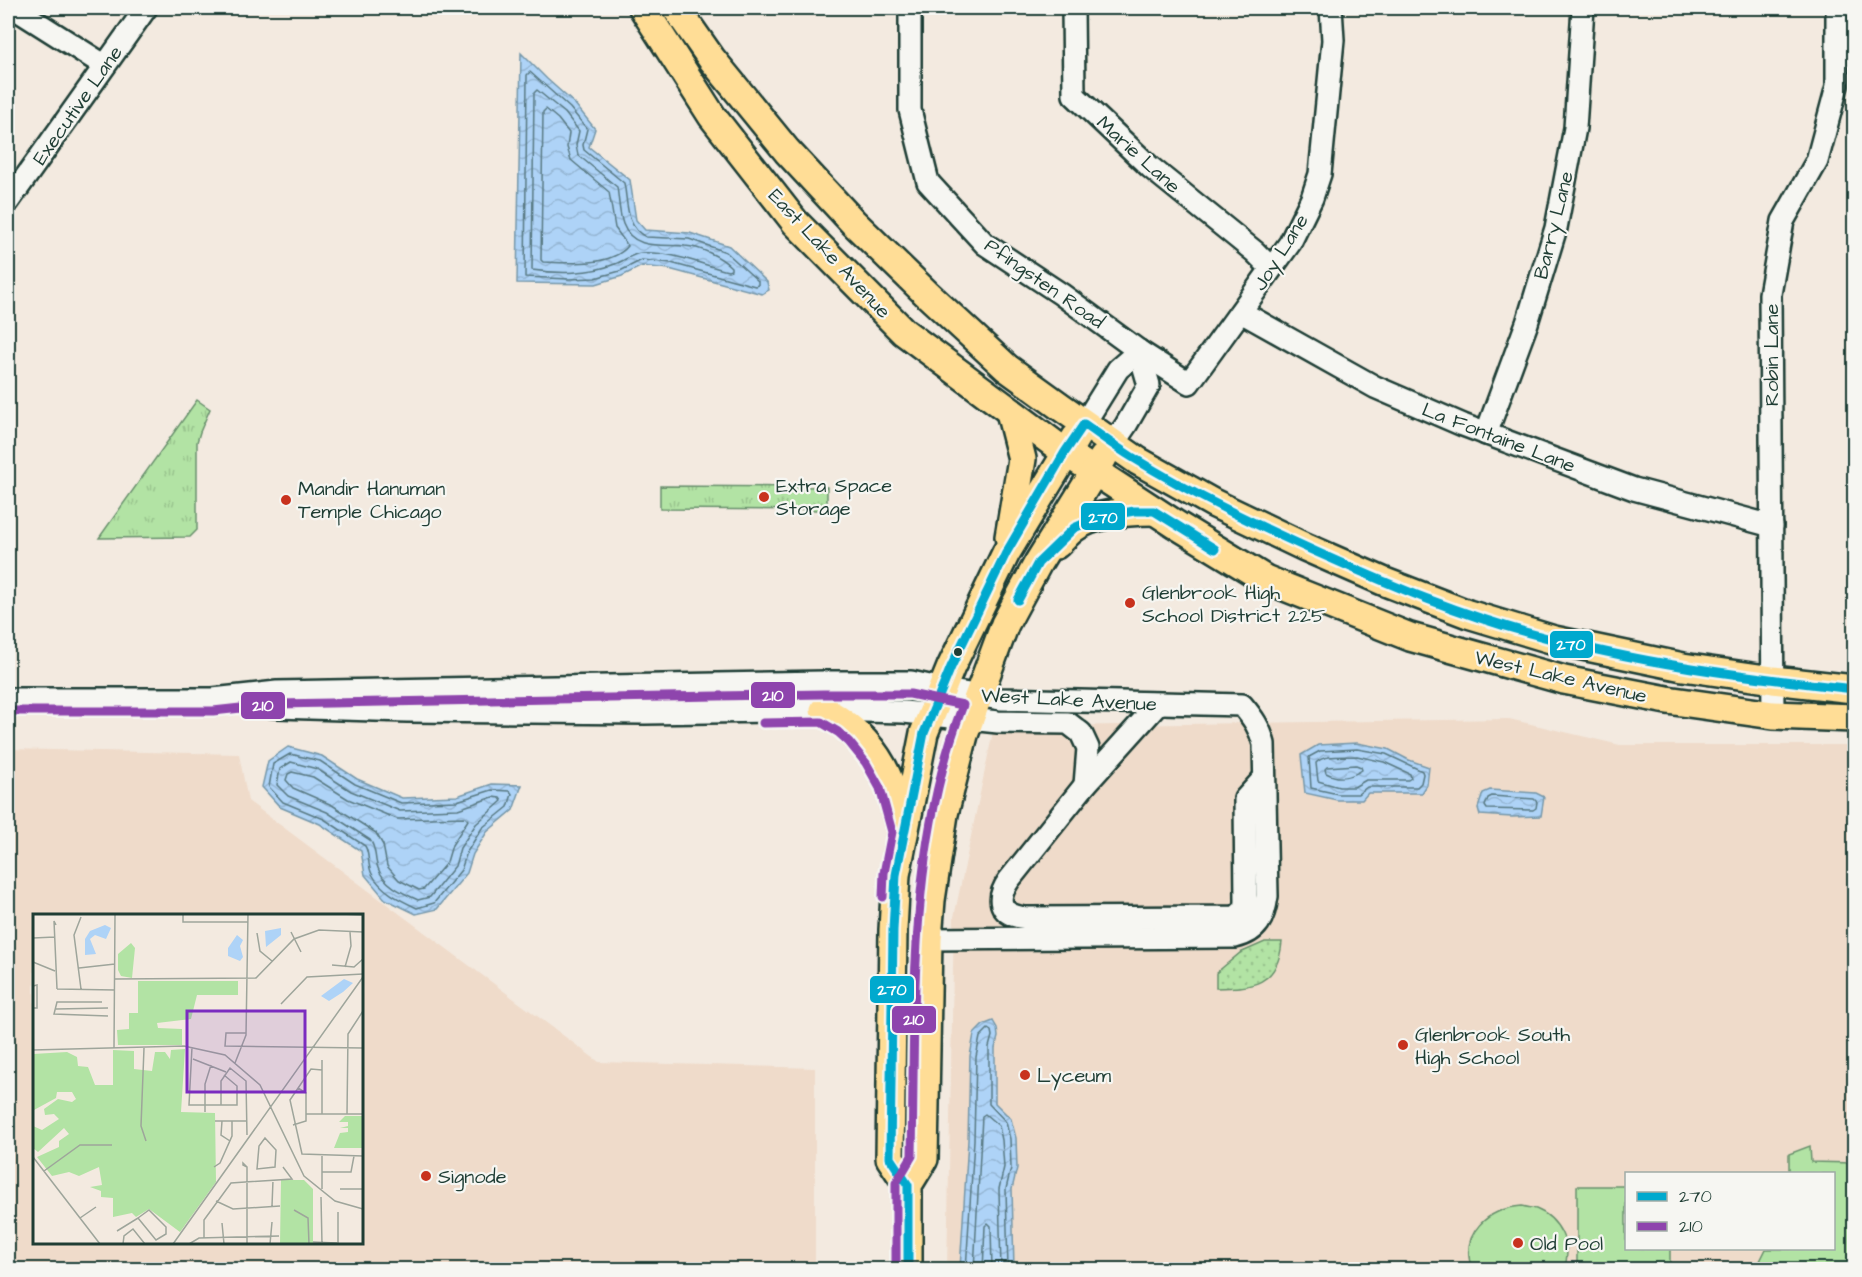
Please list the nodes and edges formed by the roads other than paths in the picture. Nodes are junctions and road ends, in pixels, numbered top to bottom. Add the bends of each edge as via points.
1 (14, 8) edge
2 (146, 8) edge
3 (643, 8) edge
4 (676, 8) edge
5 (910, 8) edge
6 (1073, 8) edge
7 (1331, 8) edge
8 (1583, 8) edge
9 (1837, 8) edge
10 (104, 65) junction
11 (8, 202) edge
12 (1272, 268) junction
13 (1241, 312) junction
14 (1139, 351) junction
15 (1010, 412) junction
16 (1084, 424) junction
17 (1486, 434) junction
18 (1113, 444) junction
19 (1065, 453) junction
20 (1093, 471) junction
21 (1154, 511) junction
22 (1772, 526) junction
23 (1006, 553) junction
24 (1038, 563) junction
25 (1773, 681) junction
26 (942, 689) junction
27 (1854, 689) edge
28 (8, 699) edge
29 (213, 699) junction
30 (1158, 704) junction
31 (974, 707) junction
32 (824, 710) junction
33 (931, 715) junction
34 (1773, 715) junction
35 (1854, 718) edge
36 (1264, 778) junction
37 (1085, 785) junction
38 (904, 832) junction
39 (928, 939) junction
40 (908, 1185) junction
41 (908, 1269) edge

1 - 10 street
2 - 10 street, Executive Lane
3 - 15 main road, East Lake Avenue via 712,116 795,222 904,332
4 - 16 main road, East Lake Avenue via 711,58 787,151 853,222 1007,368
5 - 14 street, Pfingsten Road via 910,110 928,182 985,244
6 - 12 street, Marie Lane via 1074,95 1150,167
7 - 12 street, Joy Lane via 1333,40 1320,174 1290,243
8 - 17 street, Barry Lane via 1575,128 1556,228 1527,323
9 - 22 street, Robin Lane via 1837,86 1817,162 1783,221 1770,294
10 - 11 street, Executive Lane
12 - 13 street, Joy Lane
13 - 14 street, Joy Lane via 1189,383
13 - 17 street, La Fontaine Lane via 1375,387
14 - 16 street via 1118,369
14 - 18 street via 1149,385
15 - 19 main road, East Lake Avenue
15 - 23 main road via 1022,459
16 - 18 main road, West Lake Avenue
16 - 19 main road
17 - 22 street, La Fontaine Lane via 1634,489
18 - 20 main road
18 - 25 main road, West Lake Avenue via 1213,503 1385,582 1468,614 1554,640
19 - 20 main road, West Lake Avenue
19 - 23 main road
20 - 21 main road, West Lake Avenue
20 - 24 main road
21 - 24 main road via 1097,518 1074,528
21 - 34 main road, West Lake Avenue via 1265,579 1410,637 1564,681
22 - 25 street, Robin Lane
23 - 26 main road
24 - 31 main road via 1005,624
25 - 27 main road, West Lake Avenue
25 - 34 street, Robin Lane
26 - 29 street, West Lake Avenue via 911,682 824,682 277,692
26 - 31 street, West Lake Avenue
26 - 33 main road
28 - 29 street, West Lake Avenue
29 - 32 street, West Lake Avenue via 277,707 407,711
30 - 31 street, West Lake Avenue via 1000,699
30 - 36 street, West Lake Avenue via 1242,705 1261,733
30 - 37 street
31 - 33 street, West Lake Avenue
31 - 37 street via 998,722 1068,723 1081,732 1088,748
31 - 39 main road via 944,814
32 - 33 street, West Lake Avenue
32 - 38 main road via 845,722 876,756 891,784
33 - 38 main road
34 - 35 main road, West Lake Avenue
36 - 37 street via 1245,799 1246,902 1245,909 1236,917 1016,918 1007,913 1002,906 1003,889
36 - 39 street via 1267,896 1262,919 1246,935
38 - 40 main road via 896,875 894,919 891,1158
39 - 40 main road via 924,1159
40 - 41 main road

